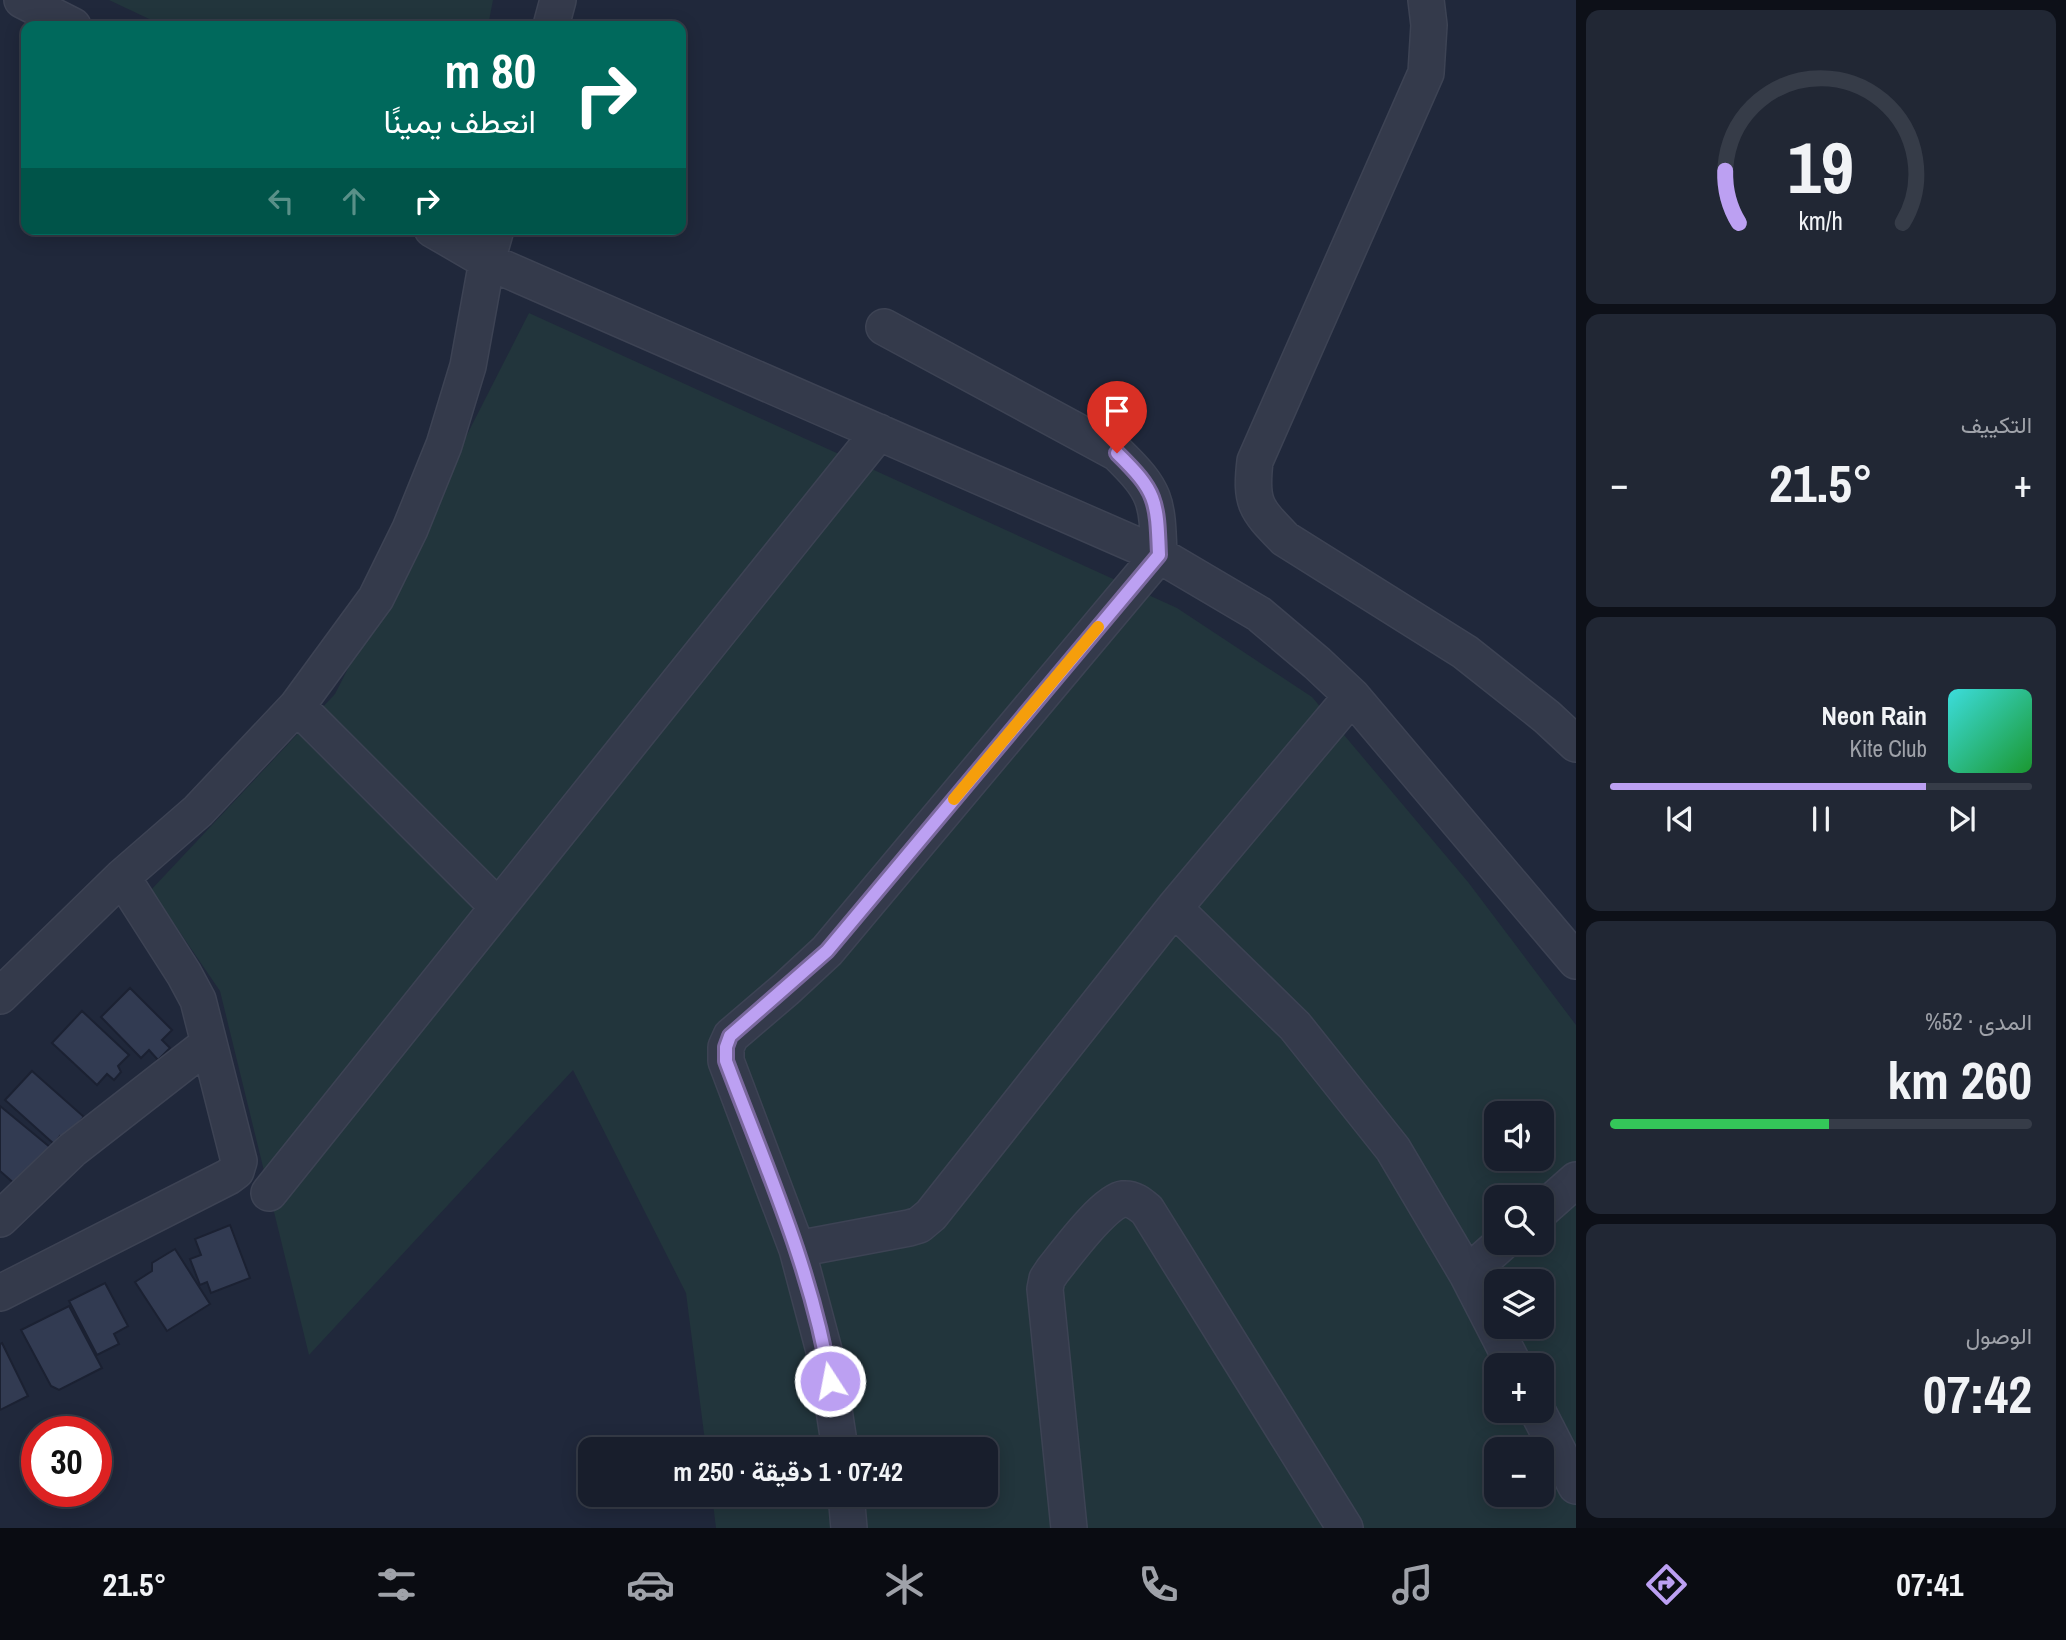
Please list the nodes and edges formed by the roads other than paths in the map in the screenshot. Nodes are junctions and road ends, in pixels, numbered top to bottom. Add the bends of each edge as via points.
1 (22, 0) edge
2 (558, 0) edge
3 (1426, 0) edge
4 (63, 21) edge
5 (552, 21) edge
6 (454, 235) edge
7 (492, 245) edge
8 (884, 327) dead end
9 (879, 432) junction
10 (1159, 555) junction
11 (1352, 696) junction
12 (298, 706) junction
13 (1576, 744) edge
14 (122, 877) junction
15 (498, 907) junction
16 (1174, 908) junction
17 (1576, 961) edge
18 (0, 996) edge
19 (208, 1044) junction
20 (1576, 1180) edge
21 (269, 1194) dead end
22 (1554, 1199) edge
23 (0, 1219) edge
24 (796, 1249) junction
25 (1488, 1255) edge
26 (1467, 1273) junction
27 (0, 1293) edge
28 (1508, 1353) edge
29 (1544, 1423) edge
30 (838, 1437) edge
31 (1576, 1486) edge
32 (847, 1507) edge
33 (849, 1528) edge
34 (1069, 1528) edge
35 (1345, 1528) edge

1 - 4 street
2 - 5 street
3 - 13 street via 1426,73 1255,461 1252,488 1261,514 1285,539 1465,652
6 - 7 street
7 - 9 street
7 - 12 street via 468,366 444,445 410,529 376,598
8 - 10 street via 1117,453 1143,478 1157,508
9 - 10 street
9 - 15 street
10 - 11 street via 1259,614
10 - 24 street via 827,951 730,1036 726,1061
11 - 16 street
11 - 17 street
12 - 14 street via 198,811
12 - 15 street
14 - 18 street
14 - 19 street via 198,1000
15 - 21 street
16 - 24 street via 925,1221
16 - 26 street via 1296,1026 1392,1149
19 - 23 street via 72,1150
19 - 27 street via 239,1161 236,1171
20 - 22 street
24 - 30 street via 826,1358
25 - 26 street
26 - 28 street
29 - 31 street
32 - 33 street
34 - 35 street via 1045,1289 1053,1270 1106,1209 1126,1199 1147,1210

